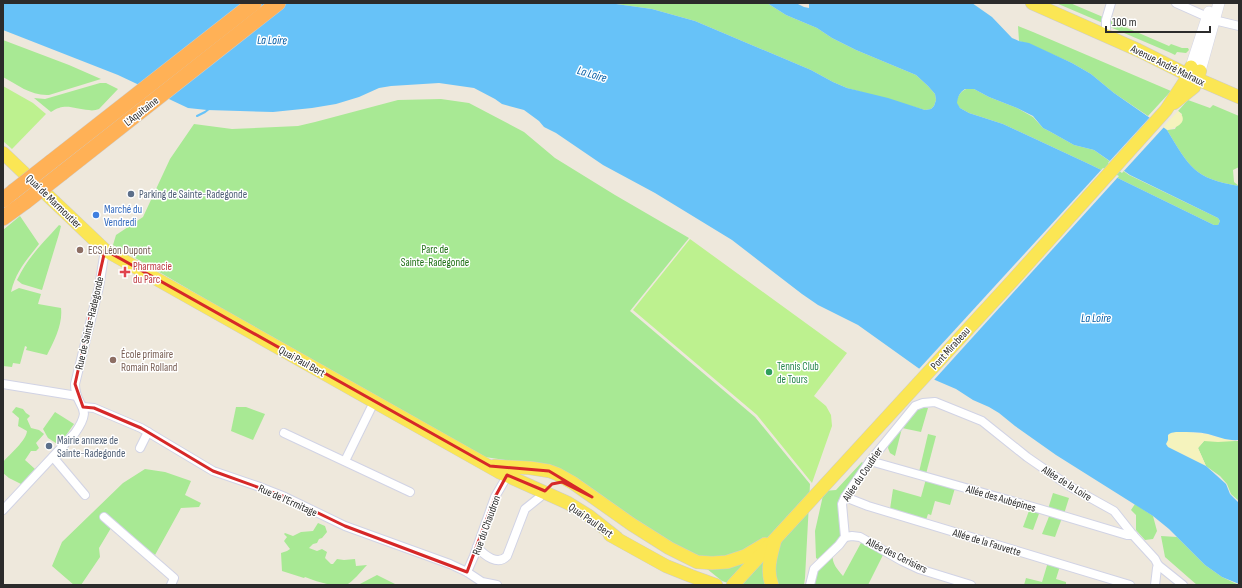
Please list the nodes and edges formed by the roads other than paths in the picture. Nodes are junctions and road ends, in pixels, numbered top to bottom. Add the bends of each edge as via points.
1 (254, 3) edge
2 (278, 3) edge
3 (1032, 3) edge
4 (1049, 3) edge
5 (1111, 3) edge
6 (1176, 3) edge
7 (1211, 3) edge
8 (1219, 3) edge
9 (1211, 18) junction
10 (1239, 26) edge
11 (1106, 28) junction
12 (1192, 77) junction
13 (1239, 90) edge
14 (1239, 97) edge
15 (3, 152) edge
16 (57, 167) junction
17 (14, 198) edge
18 (3, 218) edge
19 (105, 250) junction
20 (3, 384) edge
21 (77, 396) junction
22 (374, 402) junction
23 (934, 402) joint
24 (83, 407) junction
25 (148, 432) junction
26 (284, 433) dead end
27 (140, 448) dead end
28 (53, 457) junction
29 (870, 461) junction
30 (345, 462) junction
31 (498, 472) junction
32 (410, 492) dead end
33 (543, 494) junction
34 (85, 495) dead end
35 (592, 497) junction
36 (845, 497) junction
37 (3, 510) edge
38 (104, 517) dead end
39 (1133, 535) junction
40 (845, 537) junction
41 (776, 538) junction
42 (477, 547) junction
43 (1158, 565) junction
44 (467, 572) junction
45 (481, 583) edge
46 (171, 585) edge
47 (497, 585) edge
48 (716, 585) edge
49 (733, 585) edge
50 (772, 585) edge
51 (810, 585) edge
52 (971, 585) edge
53 (1130, 585) edge
54 (1155, 585) edge
55 (1183, 585) edge

1 - 16 highway, L'Aquitaine via 100,124
2 - 16 highway, L'Aquitaine via 115,131
3 - 12 main road, Avenue André Malraux
4 - 11 main road, Avenue André Malraux
5 - 11 street
6 - 9 street
7 - 9 main road
8 - 9 main road
9 - 10 street
9 - 12 main road
11 - 12 main road, Avenue André Malraux
12 - 13 main road, Avenue André Malraux
12 - 14 main road, Avenue André Malraux
12 - 41 main road, Pont Mirabeau via 1188,93 1166,110
15 - 19 main road, Quai de Marmoutier
16 - 17 highway, L'Aquitaine, bridge
17 - 18 highway, L'Aquitaine
19 - 21 street, Rue de Sainte-Radegonde via 99,287 74,384
19 - 22 main road, Quai Paul Bert
20 - 21 street
21 - 24 street
22 - 30 street
22 - 31 main road, Quai Paul Bert
23 - 29 street, Allée du Coudrier via 915,406
23 - 39 street, Allée de la Loire via 982,421 1039,466 1114,511
24 - 25 street, Rue de l'Ermitage via 94,408
24 - 28 street via 84,416 75,434
25 - 27 street
25 - 44 street, Rue de l'Ermitage via 213,471 285,497 345,526
26 - 30 street
28 - 34 street
28 - 37 street
29 - 36 street, Allée du Coudrier
29 - 39 street, Allée des Aubépines
30 - 32 street
31 - 33 main road, Quai Paul Bert
31 - 35 main road via 515,467 549,471
31 - 42 street, Rue du Chaudron via 495,497
33 - 35 main road via 552,484 562,482
33 - 42 street via 526,509 504,560 493,559
33 - 48 main road, Quai Paul Bert via 562,500 589,516 617,538 666,566
35 - 41 main road via 669,548 697,562 727,562 745,556
36 - 40 street, Allée du Coudrier via 842,504
36 - 53 street, Allée de la Fauvette
38 - 46 street via 174,578
39 - 43 street, Allée de la Loire
40 - 51 street via 814,569
40 - 52 street, Allée des Cerisiers via 860,537 919,569
41 - 49 main road, Pont Mirabeau
41 - 50 main road via 770,559
42 - 44 street, Rue du Chaudron
43 - 54 street
43 - 55 street, Allée de la Loire
44 - 45 street, Rue de l'Ermitage
45 - 47 street, Rue de l'Ermitage

